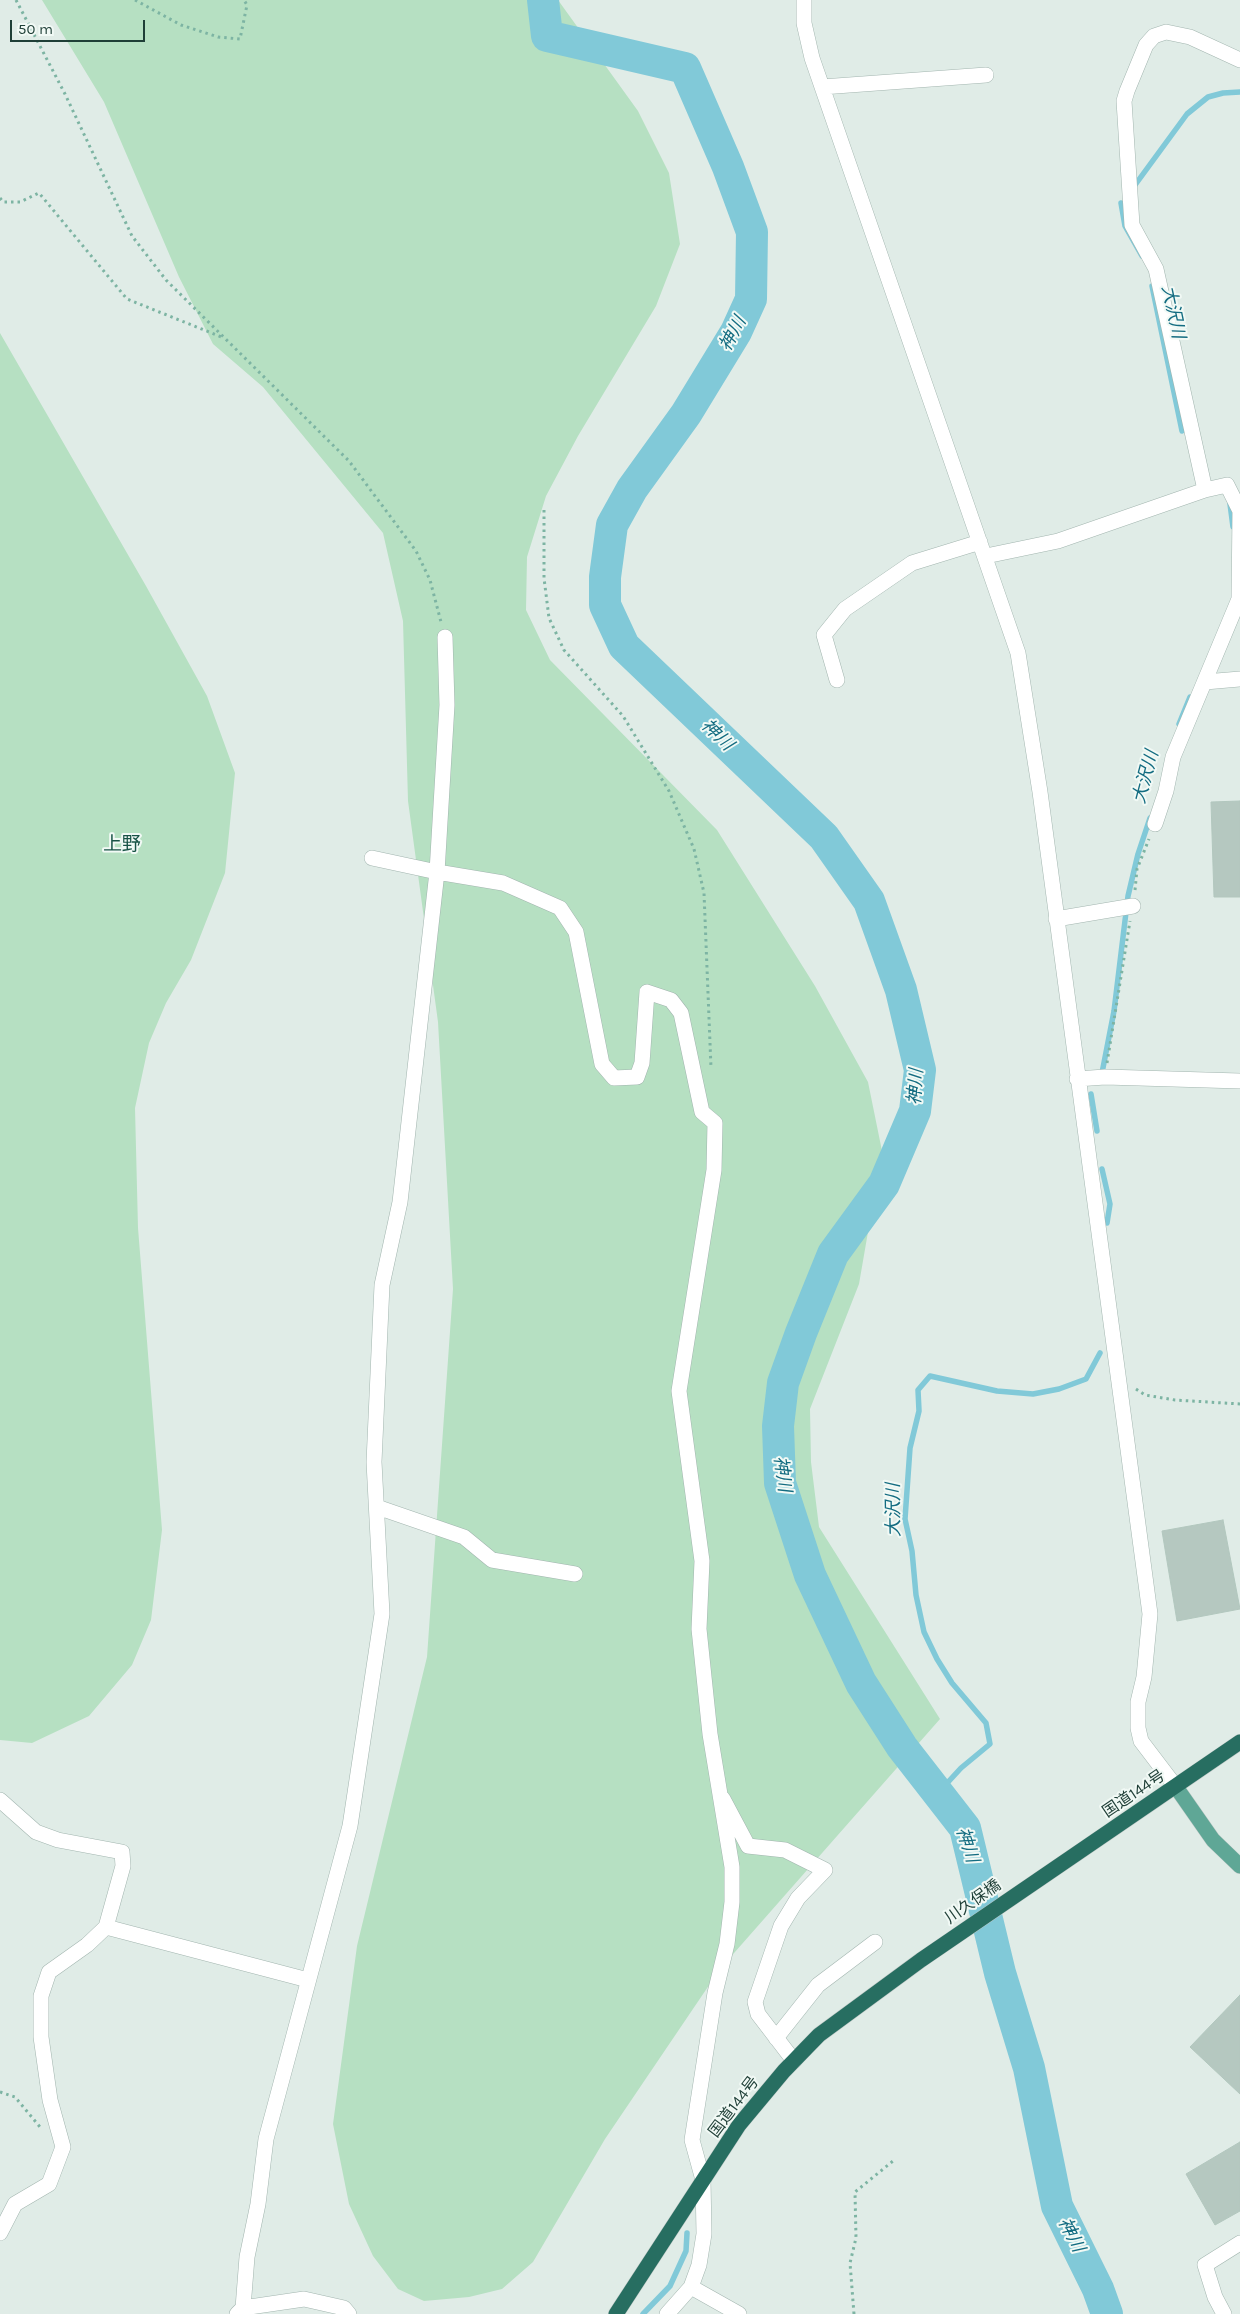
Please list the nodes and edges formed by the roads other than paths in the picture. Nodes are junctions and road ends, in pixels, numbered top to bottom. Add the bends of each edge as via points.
1 (804, 0) edge
2 (1240, 60) edge
3 (986, 75) dead end
4 (822, 87) junction
5 (1204, 490) junction
6 (980, 542) junction
7 (986, 556) junction
8 (445, 637) road end
9 (1240, 679) edge
10 (837, 680) dead end
11 (1205, 682) junction
12 (1155, 824) road end
13 (372, 858) dead end
14 (437, 872) junction
15 (1128, 907) road end
16 (1056, 919) junction
17 (1077, 1079) junction
18 (1240, 1081) edge
19 (377, 1507) junction
20 (575, 1574) dead end
21 (1240, 1742) edge
22 (1176, 1787) junction
23 (718, 1790) junction
24 (0, 1800) edge
25 (1240, 1866) edge
26 (1046, 1874) joint
27 (106, 1928) junction
28 (875, 1942) dead end
29 (921, 1960) joint
30 (308, 1980) junction
31 (776, 2038) junction
32 (794, 2061) junction
33 (703, 2180) junction
34 (0, 2233) edge
35 (1240, 2244) edge
36 (691, 2287) junction
37 (242, 2312) edge
38 (349, 2314) edge
39 (616, 2314) edge
40 (667, 2314) edge
41 (739, 2314) edge
42 (1224, 2314) edge

1 - 4 street via 804,23
2 - 5 street via 1190,37 1166,32 1154,36 1146,45 1124,101 1132,225 1156,269
3 - 4 street
4 - 6 street
5 - 7 street via 1058,541
5 - 11 street via 1227,485 1240,511 1239,599
6 - 7 street
6 - 10 street via 912,562 845,609 824,635
7 - 16 street via 1018,653
8 - 14 street via 447,705
9 - 11 street
11 - 12 street via 1173,757
13 - 14 street
14 - 19 street via 400,1202 382,1285 374,1462
14 - 23 street via 503,882 560,908 576,932 602,1064 614,1078 637,1077 642,1063 647,992 671,1000 681,1013 702,1112 714,1123 714,1170 679,1391 702,1561 699,1629
15 - 16 street
16 - 17 street
17 - 18 street
17 - 22 street via 1150,1614 1144,1677 1138,1702 1138,1728 1141,1741
19 - 20 street via 464,1537 492,1560
19 - 30 street via 382,1614 372,1691 350,1826
21 - 22 highway, 国道144号
22 - 25 main road via 1213,1840
22 - 26 highway, 国道144号
23 - 31 street via 748,1846 785,1850 825,1870 798,1898 781,1926 755,2002 758,2014
23 - 33 street via 732,1867 732,1902 692,2140
24 - 27 street via 36,1832 58,1840 122,1852 123,1866
26 - 29 highway, 川久保橋
27 - 30 street
27 - 34 street via 49,1972 41,1996 41,2037 50,2100 63,2147 50,2184 15,2204
28 - 31 street via 818,1985
29 - 32 highway, 国道144号 via 819,2035
30 - 37 street via 266,2139 247,2257
31 - 32 street
32 - 33 highway, 国道144号 via 739,2125
33 - 36 street via 704,2234
33 - 39 highway, 国道144号
35 - 42 street via 1205,2265
36 - 40 street
36 - 41 street
37 - 38 street via 304,2299 344,2308

